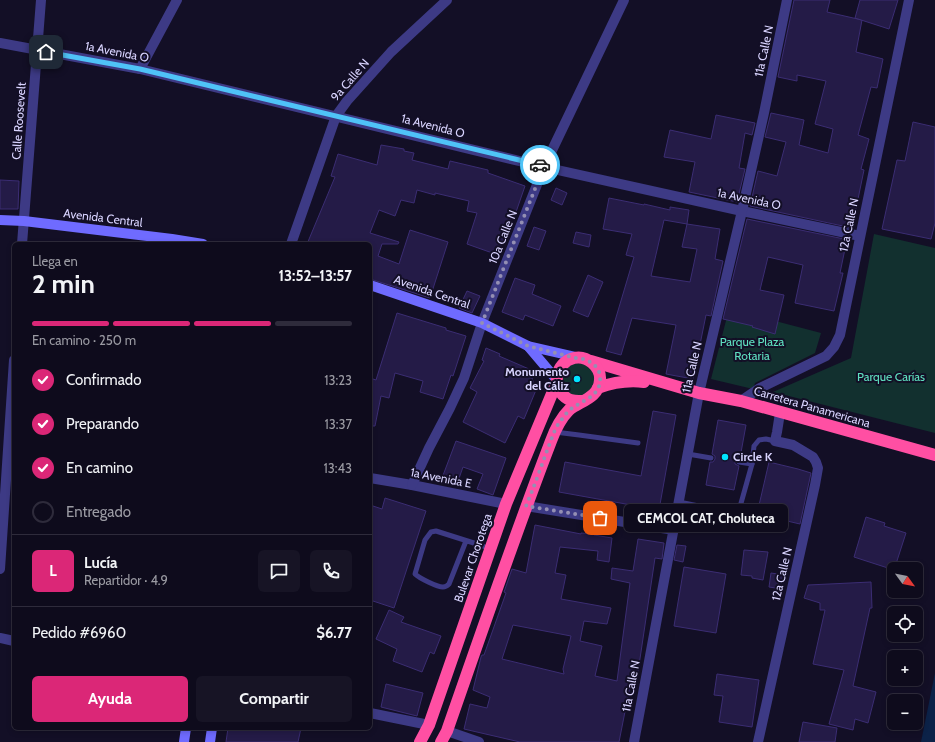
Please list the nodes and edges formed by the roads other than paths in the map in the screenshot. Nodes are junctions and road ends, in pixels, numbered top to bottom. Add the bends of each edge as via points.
1 (41, 0) edge
2 (177, 0) edge
3 (447, 0) edge
4 (624, 0) edge
5 (787, 0) edge
6 (909, 0) edge
7 (0, 43) edge
8 (37, 50) junction
9 (140, 69) junction
10 (336, 116) junction
11 (544, 166) junction
12 (742, 211) junction
13 (0, 220) edge
14 (24, 222) junction
15 (860, 236) junction
16 (165, 241) edge
17 (22, 242) edge
18 (191, 242) edge
19 (292, 242) edge
20 (372, 286) edge
21 (482, 323) junction
22 (528, 346) junction
23 (576, 358) junction
24 (591, 361) junction
25 (12, 380) edge
26 (556, 381) junction
27 (681, 387) junction
28 (598, 388) junction
29 (700, 392) junction
30 (583, 401) junction
31 (741, 401) junction
32 (780, 413) junction
33 (8, 420) edge
34 (554, 432) junction
35 (775, 441) junction
36 (638, 443) dead end
37 (688, 454) junction
38 (932, 455) edge
39 (711, 458) dead end
40 (739, 462) dead end
41 (752, 464) junction
42 (372, 478) edge
43 (412, 485) junction
44 (679, 502) junction
45 (506, 504) junction
46 (526, 506) junction
47 (738, 514) junction
48 (776, 525) dead end
49 (674, 530) junction
50 (466, 541) junction
51 (491, 549) junction
52 (0, 569) edge
53 (0, 638) edge
54 (12, 641) edge
55 (457, 645) junction
56 (475, 651) junction
57 (372, 713) edge
58 (429, 726) junction
59 (186, 730) edge
60 (212, 730) edge
61 (447, 731) junction
62 (184, 742) edge
63 (210, 742) edge
64 (420, 742) edge
65 (441, 742) edge
66 (479, 742) edge
67 (634, 742) edge
68 (758, 742) edge

1 - 8 street, Calle Roosevelt
2 - 9 street
3 - 10 street, 9a Calle N via 392,52 347,100
4 - 11 street, 10a Calle N
5 - 12 street, 11a Calle N
6 - 15 street, 12a Calle N
7 - 8 street, 1a Avenida O
8 - 9 street, 1a Avenida O
8 - 14 street, Calle Roosevelt
9 - 10 street, 1a Avenida O
10 - 11 street, 1a Avenida O
10 - 19 street, 9a Calle N
11 - 12 street, 1a Avenida O
11 - 21 street, 10a Calle N
12 - 15 street, 1a Avenida O
12 - 29 street, 11a Calle N
13 - 14 main road, Avenida Central
14 - 16 main road, Avenida Central
14 - 17 street, Calle Roosevelt
15 - 31 street, 12a Calle N via 840,335 834,347 826,356 760,388
16 - 18 main road, Avenida Central via 172,239
20 - 21 main road, Avenida Central
21 - 22 main road, Avenida Central
21 - 43 street, 10a Calle N via 464,378
22 - 23 main road, Avenida Central
22 - 26 main road, Avenida Central
23 - 24 highway
23 - 26 highway via 562,364
24 - 27 highway, Carretera Panamericana
24 - 28 highway via 599,373
25 - 33 street
26 - 30 highway via 563,396 569,400
26 - 45 highway, Bulevar Chorotega
27 - 28 highway, Carretera Panamericana via 632,380
27 - 29 highway, Carretera Panamericana
28 - 30 highway via 595,394
29 - 31 highway, Carretera Panamericana
29 - 37 street, 11a Calle N
30 - 34 highway via 560,420
31 - 32 highway, Carretera Panamericana
32 - 35 street
32 - 38 highway, Carretera Panamericana
33 - 52 street
34 - 36 lane
34 - 46 highway
35 - 41 lane via 759,440 754,446
35 - 68 street, 12a Calle N via 793,445 813,457 818,468
37 - 39 lane
37 - 44 street, 11a Calle N
40 - 41 lane
41 - 47 lane
42 - 43 street, 1a Avenida E
43 - 45 street, 1a Avenida E
44 - 47 lane
44 - 49 street, 11a Calle N
45 - 51 highway, Bulevar Chorotega
46 - 49 street
46 - 56 highway
47 - 48 lane
49 - 67 street, 11a Calle N
50 - 50 lane via 436,531 430,532 415,574 419,578 446,587
50 - 51 lane
51 - 55 highway, Bulevar Chorotega
53 - 54 street
55 - 56 highway
55 - 58 highway, Bulevar Chorotega
56 - 61 highway
57 - 58 street
58 - 64 highway, Bulevar Chorotega
59 - 62 main road
60 - 63 main road
61 - 65 highway
61 - 66 street

